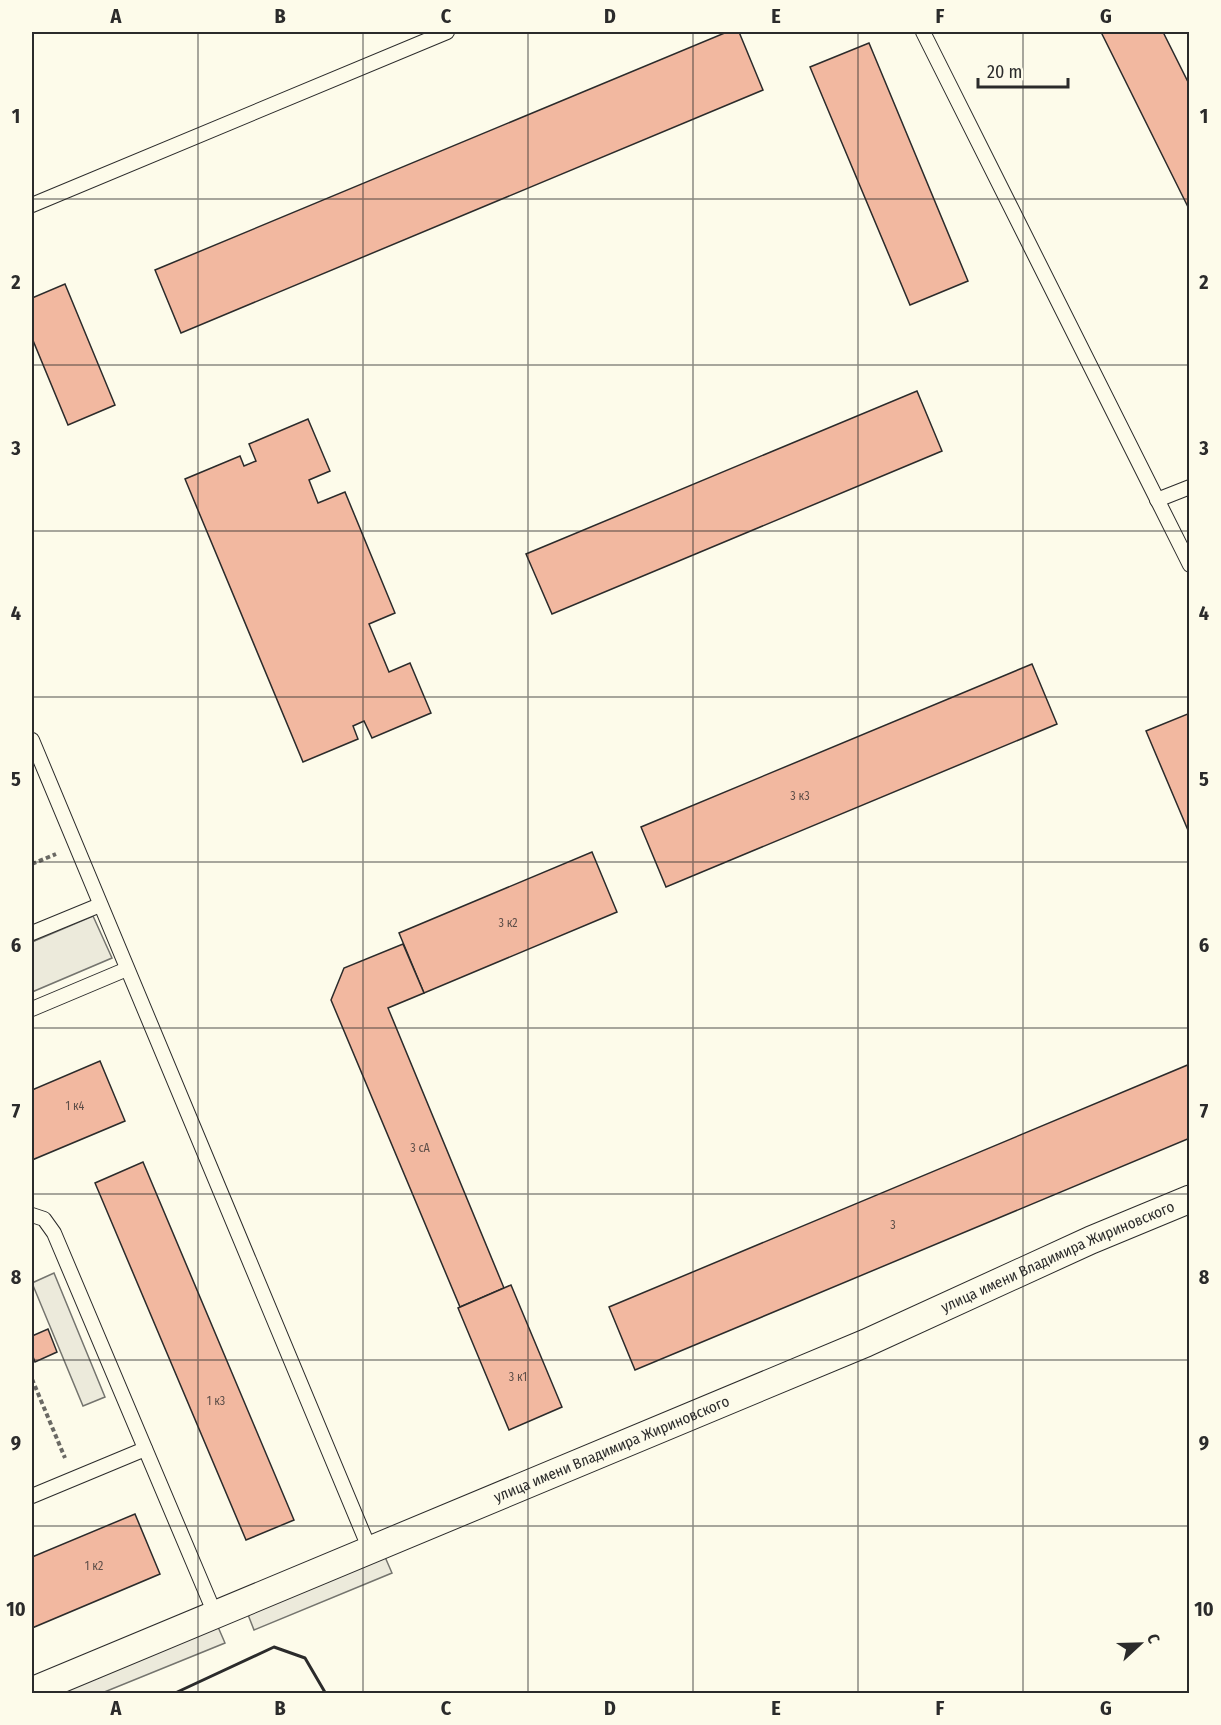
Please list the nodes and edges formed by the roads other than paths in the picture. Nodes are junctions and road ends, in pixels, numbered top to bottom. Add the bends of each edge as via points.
1 (447, 32) edge
2 (923, 32) edge
3 (32, 205) edge
4 (1190, 487) edge
5 (1157, 500) junction
6 (1190, 565) edge
7 (32, 740) edge
8 (100, 905) junction
9 (32, 933) edge
10 (128, 969) junction
11 (32, 1009) edge
12 (1190, 1199) edge
13 (32, 1215) edge
14 (145, 1449) junction
15 (32, 1496) edge
16 (369, 1550) junction
17 (215, 1614) junction
18 (32, 1691) edge

1 - 3 lane
2 - 5 lane
4 - 5 lane
5 - 6 lane
7 - 8 lane
8 - 9 lane
8 - 10 lane
10 - 11 lane
10 - 16 lane
12 - 16 street, улица имени Владимира Жириновского via 866,1343
13 - 14 lane via 44,1219 54,1233
14 - 15 lane
14 - 17 lane
16 - 17 street, улица имени Владимира Жириновского
17 - 18 street, улица имени Владимира Жириновского

